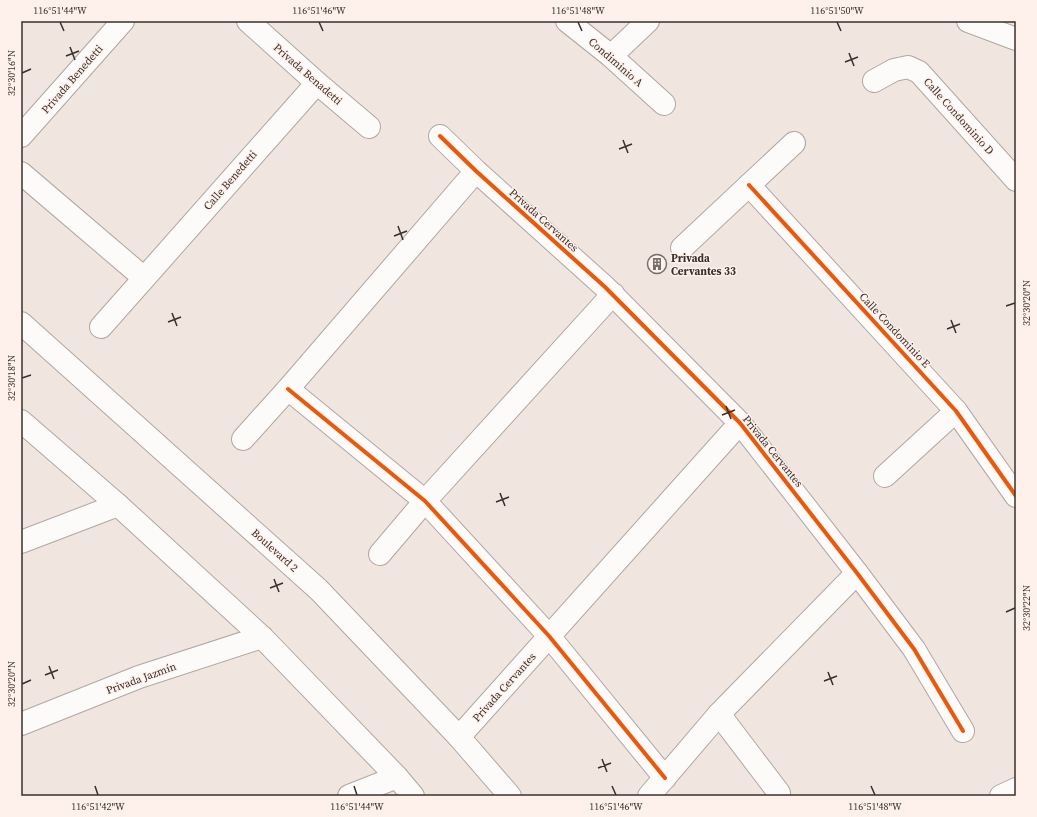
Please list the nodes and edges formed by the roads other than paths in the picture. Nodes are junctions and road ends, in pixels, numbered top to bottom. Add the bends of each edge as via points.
1 (122, 21) edge
2 (248, 21) edge
3 (567, 21) edge
4 (648, 21) edge
5 (968, 21) edge
6 (1016, 39) edge
7 (612, 56) junction
8 (874, 81) dead end
9 (317, 83) junction
10 (664, 104) dead end
11 (369, 127) dead end
12 (21, 136) edge
13 (440, 136) dead end
14 (794, 143) dead end
15 (476, 170) junction
16 (21, 173) edge
17 (1016, 180) edge
18 (749, 185) junction
19 (682, 248) dead end
20 (144, 278) junction
21 (613, 294) junction
22 (21, 323) edge
23 (101, 327) dead end
24 (288, 389) junction
25 (956, 410) junction
26 (21, 421) edge
27 (740, 423) junction
28 (243, 439) dead end
29 (885, 476) dead end
30 (1016, 496) edge
31 (425, 501) junction
32 (118, 505) junction
33 (21, 542) edge
34 (380, 554) dead end
35 (857, 573) junction
36 (549, 636) junction
37 (262, 637) junction
38 (719, 714) junction
39 (21, 724) edge
40 (963, 731) dead end
41 (459, 737) junction
42 (397, 777) junction
43 (665, 778) junction
44 (1016, 789) edge
45 (779, 793) dead end
46 (349, 796) edge
47 (413, 796) edge
48 (510, 796) edge
49 (649, 796) edge
50 (1001, 796) edge

1 - 12 street, Privada Benedetti
2 - 9 street, Privada Benadetti
3 - 7 street, Condiminio A
4 - 7 street
5 - 6 street
7 - 10 street, Condiminio A
8 - 17 street, Calle Condominio D via 894,70 908,67 919,72
9 - 11 street, Privada Benadetti
9 - 20 street, Calle Benedetti
13 - 15 street, Privada Cervantes
14 - 18 street
15 - 21 street, Privada Cervantes
15 - 24 street
16 - 20 street
18 - 19 street
18 - 25 street, Calle Condominio E
20 - 23 street, Calle Benedetti
21 - 27 street, Privada Cervantes
21 - 31 street
22 - 41 street, Boulevard 2 via 319,590
24 - 28 street
24 - 31 street
25 - 29 street
25 - 30 street, Calle Condominio E
26 - 32 street
27 - 35 street, Privada Cervantes
27 - 36 street, Privada Cervantes
31 - 34 street
31 - 36 street
32 - 33 street
32 - 37 street
35 - 38 street
35 - 40 street, Privada Cervantes via 914,649
36 - 41 street, Privada Cervantes
36 - 43 street
37 - 39 street, Privada Jazmín via 139,677
37 - 42 street
38 - 43 street
38 - 45 street
41 - 48 street, Boulevard 2
42 - 46 street
42 - 47 street
43 - 49 street
44 - 50 street

